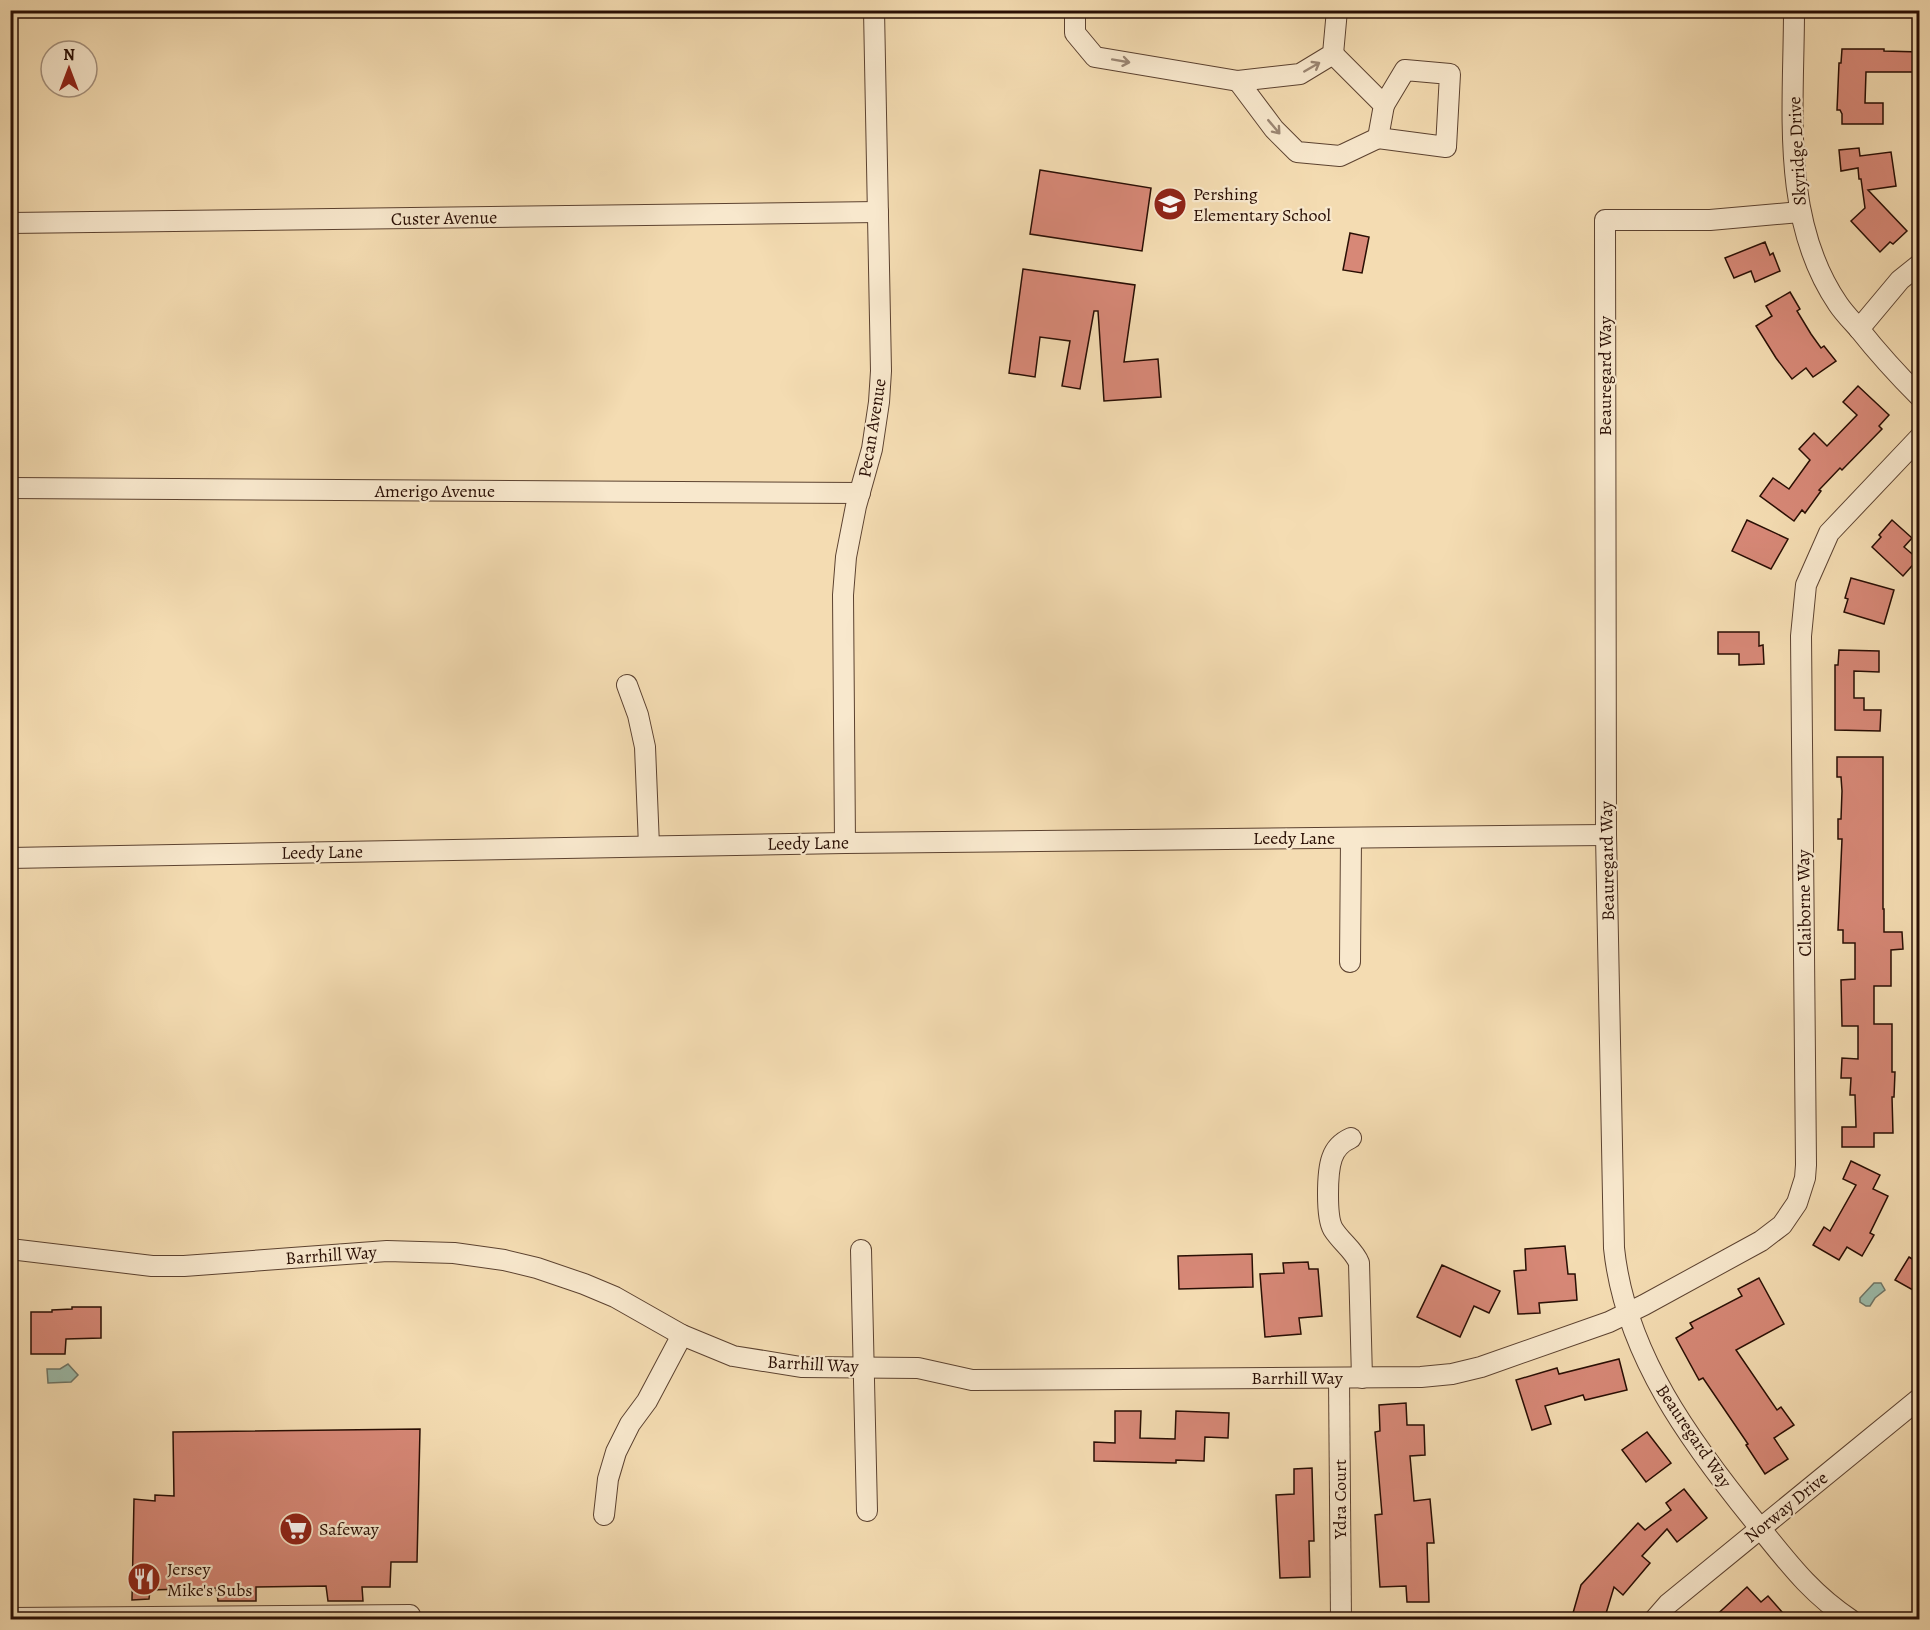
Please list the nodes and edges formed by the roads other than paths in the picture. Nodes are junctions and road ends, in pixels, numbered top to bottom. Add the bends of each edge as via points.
1 (874, 10) edge
2 (1075, 10) edge
3 (1337, 10) edge
4 (1794, 10) edge
5 (1333, 54) junction
6 (1238, 81) junction
7 (1384, 105) junction
8 (1378, 138) junction
9 (878, 212) junction
10 (1800, 212) junction
11 (10, 223) edge
12 (1920, 264) edge
13 (1859, 329) junction
14 (1920, 397) edge
15 (1920, 437) edge
16 (10, 488) edge
17 (860, 493) junction
18 (627, 685) dead end
19 (1606, 835) junction
20 (1351, 838) junction
21 (845, 843) junction
22 (649, 846) junction
23 (10, 858) edge
24 (1350, 962) dead end
25 (1351, 1138) dead end
26 (10, 1250) edge
27 (861, 1250) dead end
28 (1627, 1314) junction
29 (682, 1335) junction
30 (864, 1367) junction
31 (1339, 1378) junction
32 (1362, 1378) junction
33 (1920, 1398) edge
34 (867, 1511) dead end
35 (604, 1515) dead end
36 (1760, 1528) junction
37 (10, 1618) edge
38 (106, 1618) edge
39 (150, 1618) edge
40 (410, 1620) edge
41 (1341, 1620) edge
42 (1654, 1620) edge
43 (1851, 1620) edge

1 - 9 street, Pecan Avenue
2 -> 6 street via 1075,33 1095,57
3 - 5 street
4 - 10 street, Skyridge Drive via 1794,148
6 -> 5 street via 1300,74
5 - 7 street
6 -> 8 street via 1297,152 1340,156
7 - 8 street
7 - 8 street via 1405,69 1450,74 1446,147
9 - 11 street, Custer Avenue
9 - 17 street, Pecan Avenue via 879,402
10 - 13 street, Skyridge Drive via 1823,277 1838,304
10 - 19 street, Beauregard Way via 1710,220 1605,220
12 - 13 street via 1900,280
13 - 14 street, Skyridge Drive
15 - 28 street, Claiborne Way via 1829,534 1806,585 1801,636 1805,1178 1797,1203 1772,1233
16 - 17 street, Amerigo Avenue
17 - 21 street, Pecan Avenue via 846,557 843,595
18 - 22 street via 645,747
19 - 20 street, Leedy Lane
19 - 28 street, Beauregard Way via 1614,1248
20 - 21 street, Leedy Lane
20 - 24 street
21 - 22 street, Leedy Lane
22 - 23 street, Leedy Lane
25 - 32 street via 1337,1147 1331,1159 1329,1208 1332,1228 1359,1263
26 - 29 street, Barrhill Way via 152,1266 387,1251 454,1253 504,1260 585,1284
27 - 30 street
28 - 32 street, Barrhill Way via 1481,1367 1421,1377
28 - 36 street, Beauregard Way via 1658,1384 1683,1427
29 - 30 street, Barrhill Way via 733,1356 764,1362 801,1367
29 - 35 street via 616,1452
30 - 31 street, Barrhill Way via 918,1368 972,1380
30 - 34 street
31 - 32 street, Barrhill Way
31 - 41 street, Ydra Court
33 - 36 street, Norway Drive
36 - 42 street, Norway Drive
36 - 43 street, Beauregard Way via 1799,1577
37 - 38 street
38 - 39 street
39 - 40 street via 410,1615

